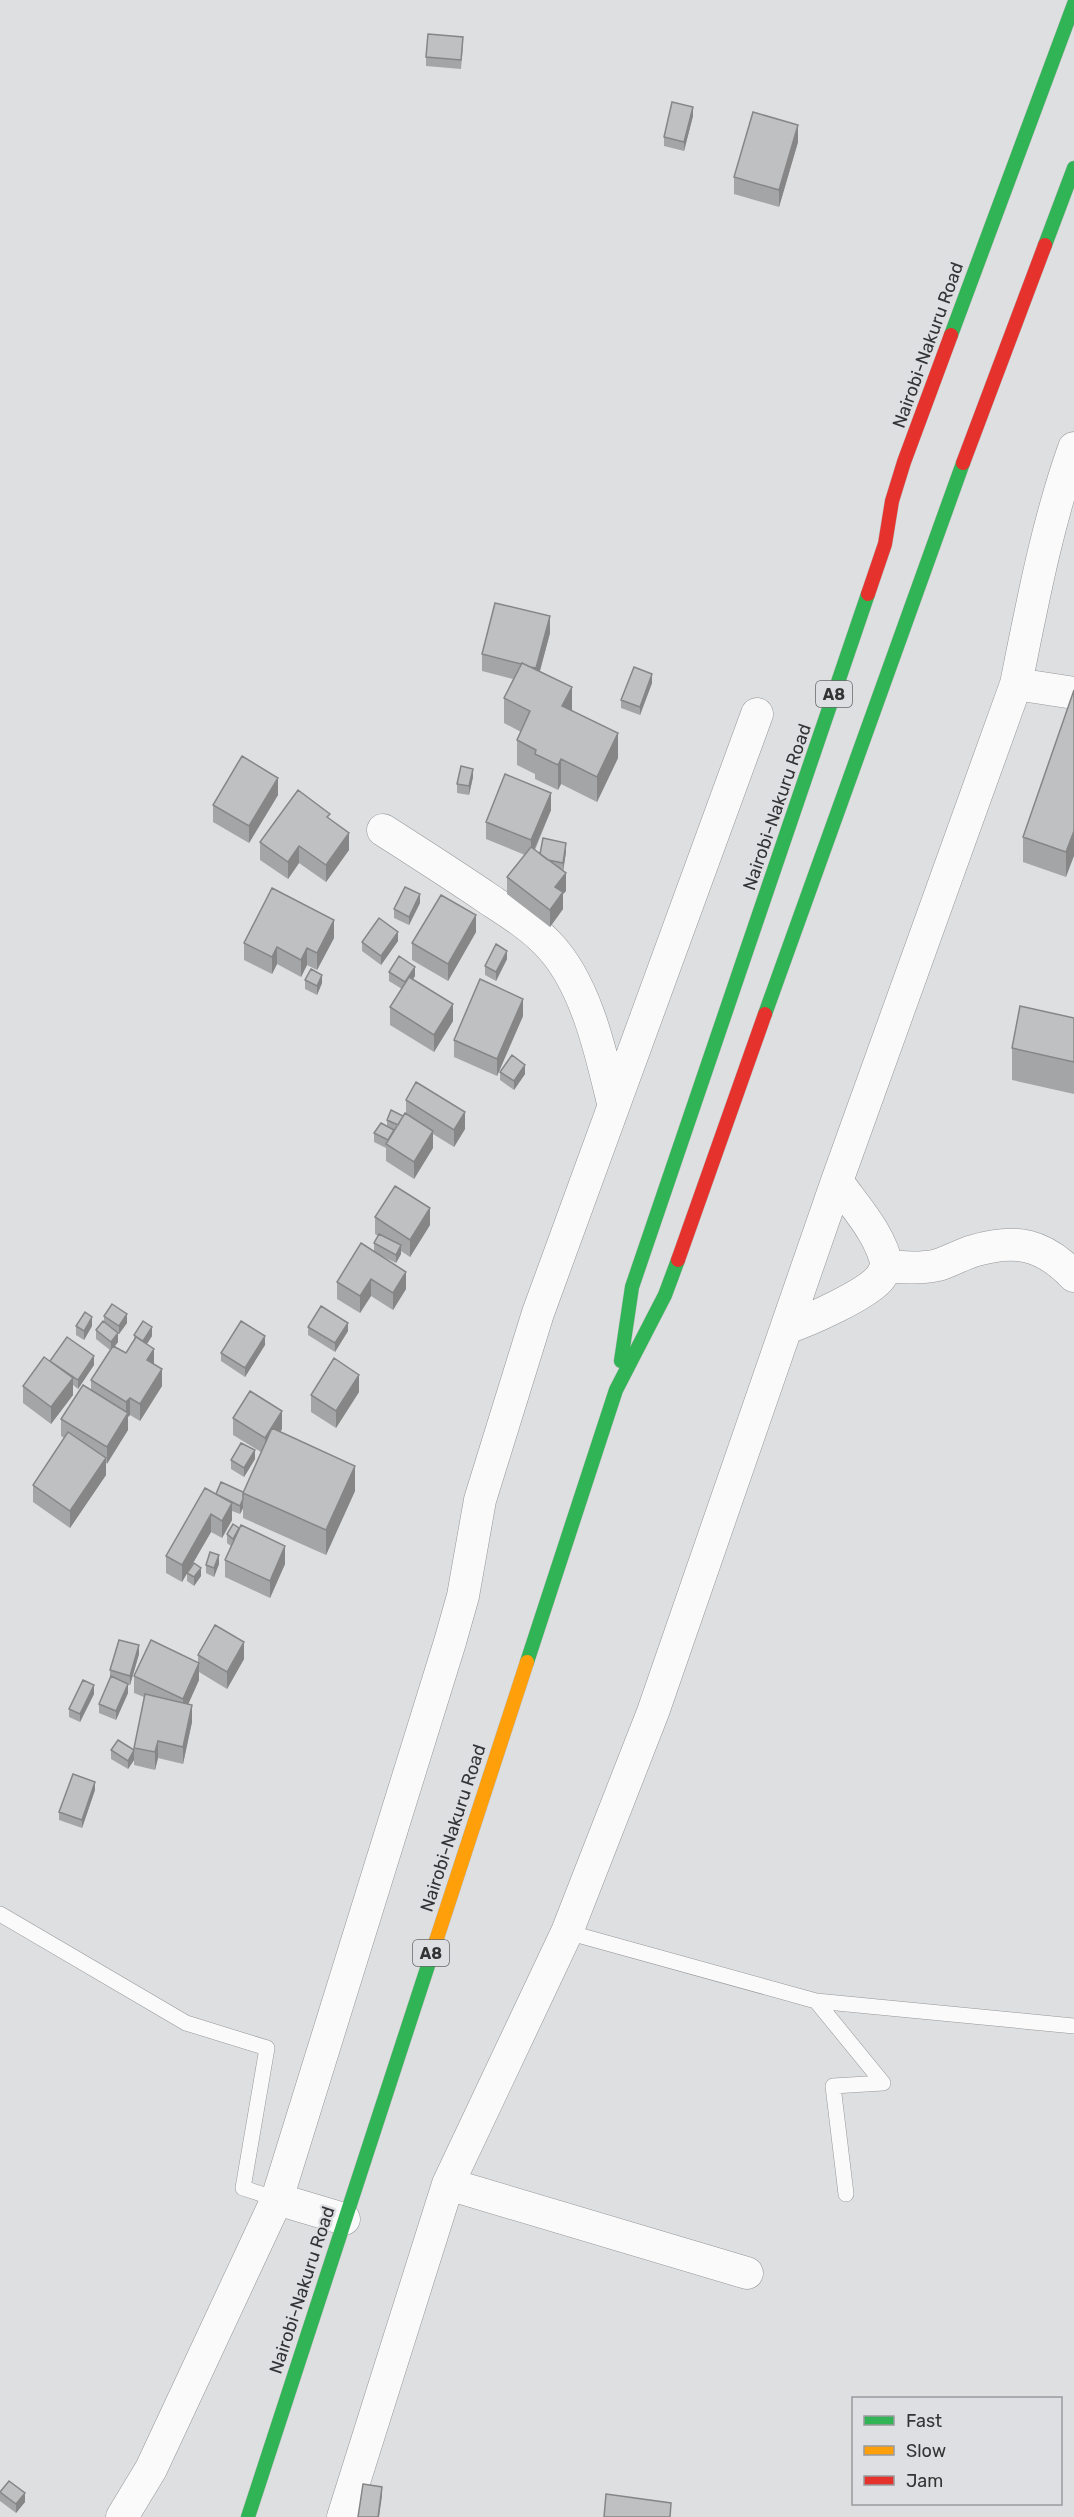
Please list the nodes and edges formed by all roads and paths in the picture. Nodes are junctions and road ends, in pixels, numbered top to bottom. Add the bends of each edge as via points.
1 (1074, 4) edge
2 (1074, 168) edge
3 (1071, 470) edge
4 (1016, 684) junction
5 (1074, 693) edge
6 (757, 714) dead end
7 (383, 830) dead end
8 (613, 1103) junction
9 (837, 1181) junction
10 (887, 1266) junction
11 (1074, 1276) edge
12 (786, 1328) junction
13 (616, 1390) junction
14 (0, 1914) edge
15 (567, 1932) junction
16 (816, 2001) junction
17 (1074, 2026) edge
18 (448, 2184) junction
19 (846, 2194) dead end
20 (277, 2199) junction
21 (344, 2219) junction
22 (747, 2273) dead end
23 (122, 2517) edge
24 (248, 2517) edge
25 (343, 2517) edge

1 - 13 highway, Nairobi-Nakuru Road / A8 via 904,462 885,544 632,1287
2 - 13 highway, Nairobi-Nakuru Road / A8 via 931,547 665,1294
3 - 4 street via 1032,602
4 - 5 street
4 - 9 street
6 - 8 street
7 - 8 street via 522,921 549,945 569,972 585,1008
8 - 20 street via 538,1313 480,1500 463,1596 450,1642
9 - 10 street via 879,1243
9 - 12 street
10 - 11 street via 914,1269 975,1251 1026,1244 1061,1262
10 - 12 street via 867,1289
12 - 15 street via 653,1712
13 - 21 highway, Nairobi-Nakuru Road / A8
14 - 20 lane via 186,2023 267,2048 243,2188
15 - 16 lane
15 - 18 street
16 - 17 lane
16 - 19 lane via 883,2083 833,2086
18 - 22 street
18 - 25 street
20 - 21 street
20 - 23 street via 151,2469
21 - 24 highway, Nairobi-Nakuru Road / A8

